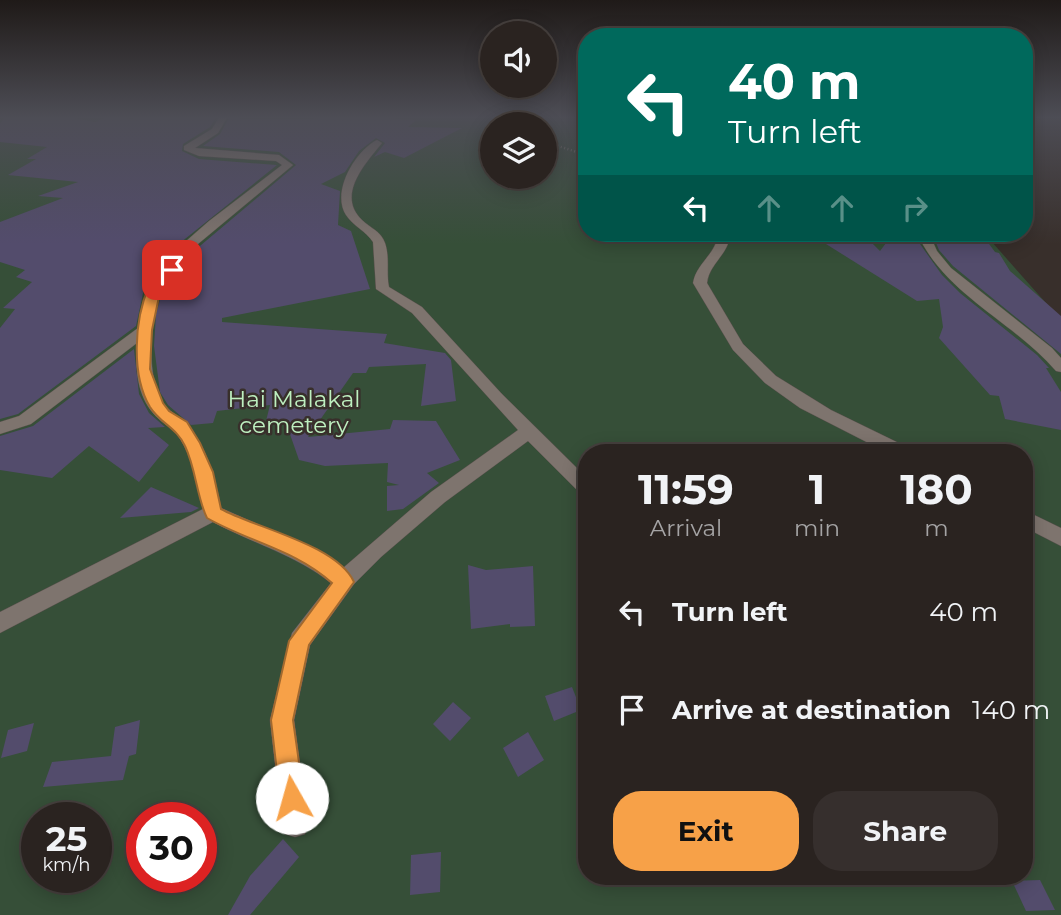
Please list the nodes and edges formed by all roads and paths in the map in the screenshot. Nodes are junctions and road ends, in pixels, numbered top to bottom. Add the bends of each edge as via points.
1 (280, 159) edge
2 (364, 159) edge
3 (723, 242) edge
4 (929, 242) edge
5 (145, 330) junction
6 (1061, 367) edge
7 (0, 428) edge
8 (531, 430) junction
9 (886, 444) edge
10 (578, 480) edge
11 (213, 513) junction
12 (1033, 523) edge
13 (1061, 538) edge
14 (345, 582) junction
15 (0, 623) edge
16 (295, 824) dead end

1 - 5 street via 288,165 213,223 181,252 172,270 155,285
2 - 8 street via 350,175 347,192 354,218 377,237 383,289 417,310
3 - 9 street via 699,276 700,283 752,364 826,415
4 - 6 street via 945,267 982,302 1047,350
5 - 7 street via 25,420
5 - 11 street via 147,387 163,415 182,426 192,443 205,472
8 - 10 street
8 - 14 street via 438,496
11 - 14 street via 321,561
11 - 15 street
12 - 13 street
14 - 16 street via 300,641 282,720

